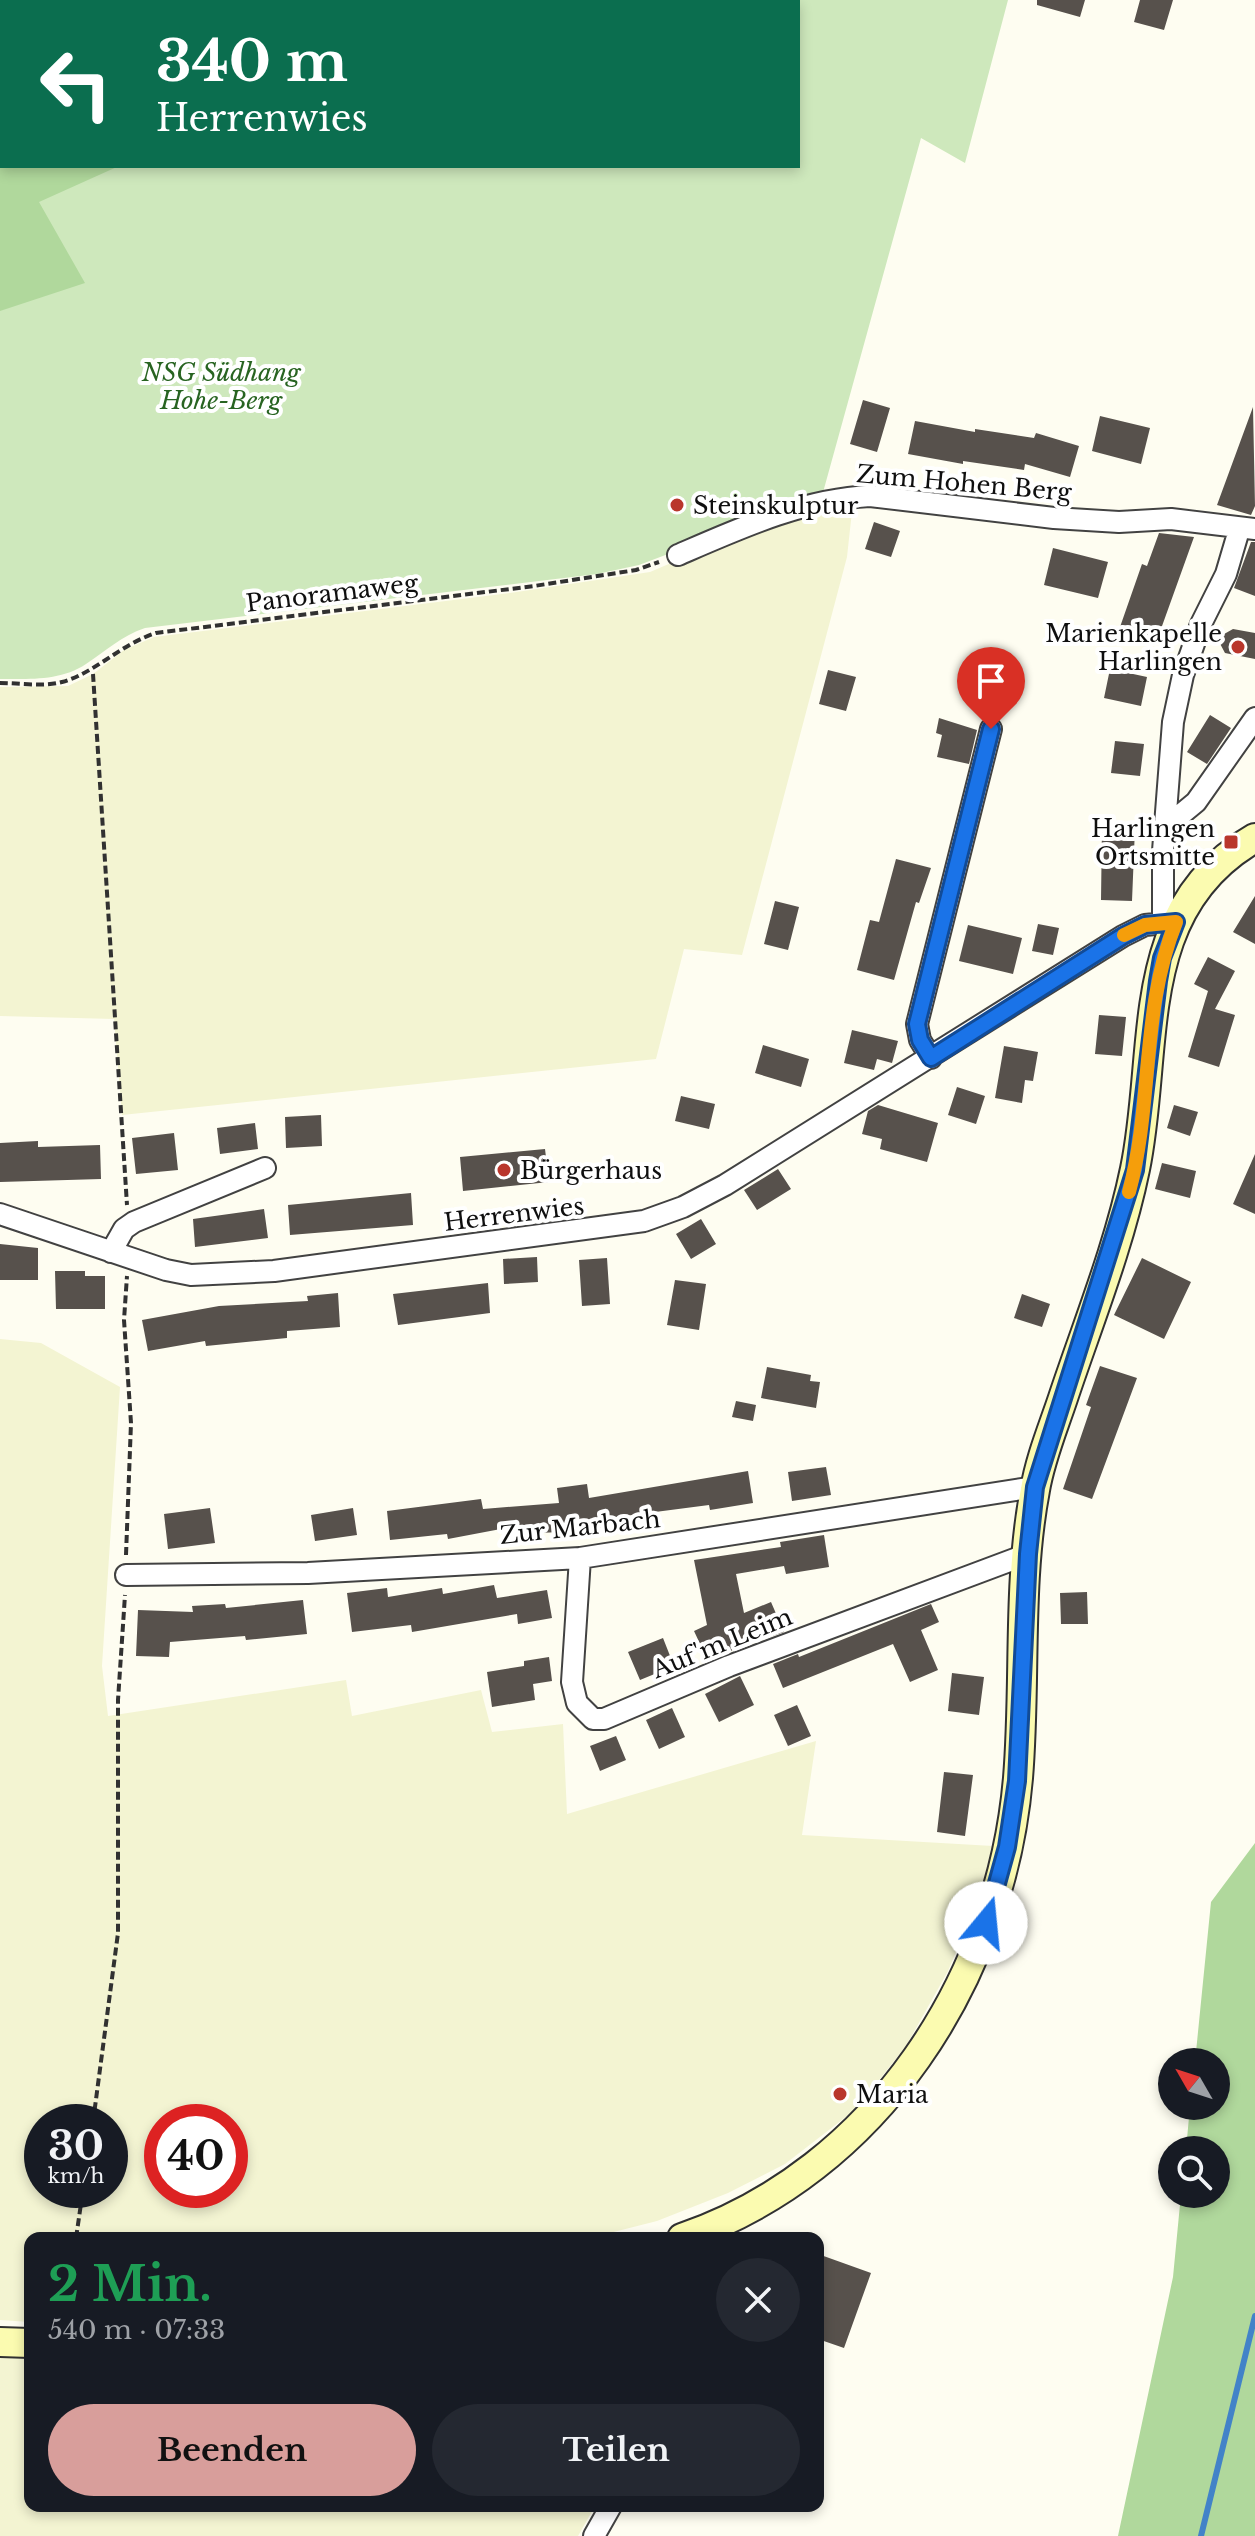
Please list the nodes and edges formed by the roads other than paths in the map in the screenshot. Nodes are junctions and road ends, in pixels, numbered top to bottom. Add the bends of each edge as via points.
1 (1247, 530) edge
2 (678, 555) road end
3 (1255, 718) edge
4 (991, 729) dead end
5 (1167, 826) junction
6 (1255, 838) edge
7 (1169, 922) junction
8 (931, 1058) junction
9 (265, 1168) dead end
10 (0, 1214) edge
11 (120, 1255) junction
12 (1035, 1487) junction
13 (1028, 1554) junction
14 (580, 1558) junction
15 (126, 1575) road end
16 (700, 2232) edge
17 (0, 2342) edge
18 (24, 2343) edge
19 (608, 2512) edge
20 (594, 2536) edge

1 - 2 street, Zum Hohen Berg via 1171,519 1078,520 847,497 778,514
1 - 5 street via 1201,624 1183,675 1173,722
3 - 5 street via 1196,802
4 - 8 street via 917,1024
5 - 7 street via 1162,881
6 - 7 street via 1215,866
7 - 8 street, Herrenwies via 1145,925 1123,936
7 - 12 street via 1135,1170
8 - 11 street, Herrenwies via 725,1185 644,1221 274,1271 191,1275
9 - 11 street via 134,1222 124,1229
10 - 11 street, Herrenwies
12 - 13 street
12 - 14 street, Zur Marbach
13 - 14 street, Auf'm Leim via 729,1666 604,1719 593,1719 577,1703 572,1682
13 - 16 street via 1013,1815 970,1969 927,2045 856,2130 773,2194
14 - 15 street, Zur Marbach via 308,1573
17 - 18 street
19 - 20 street

